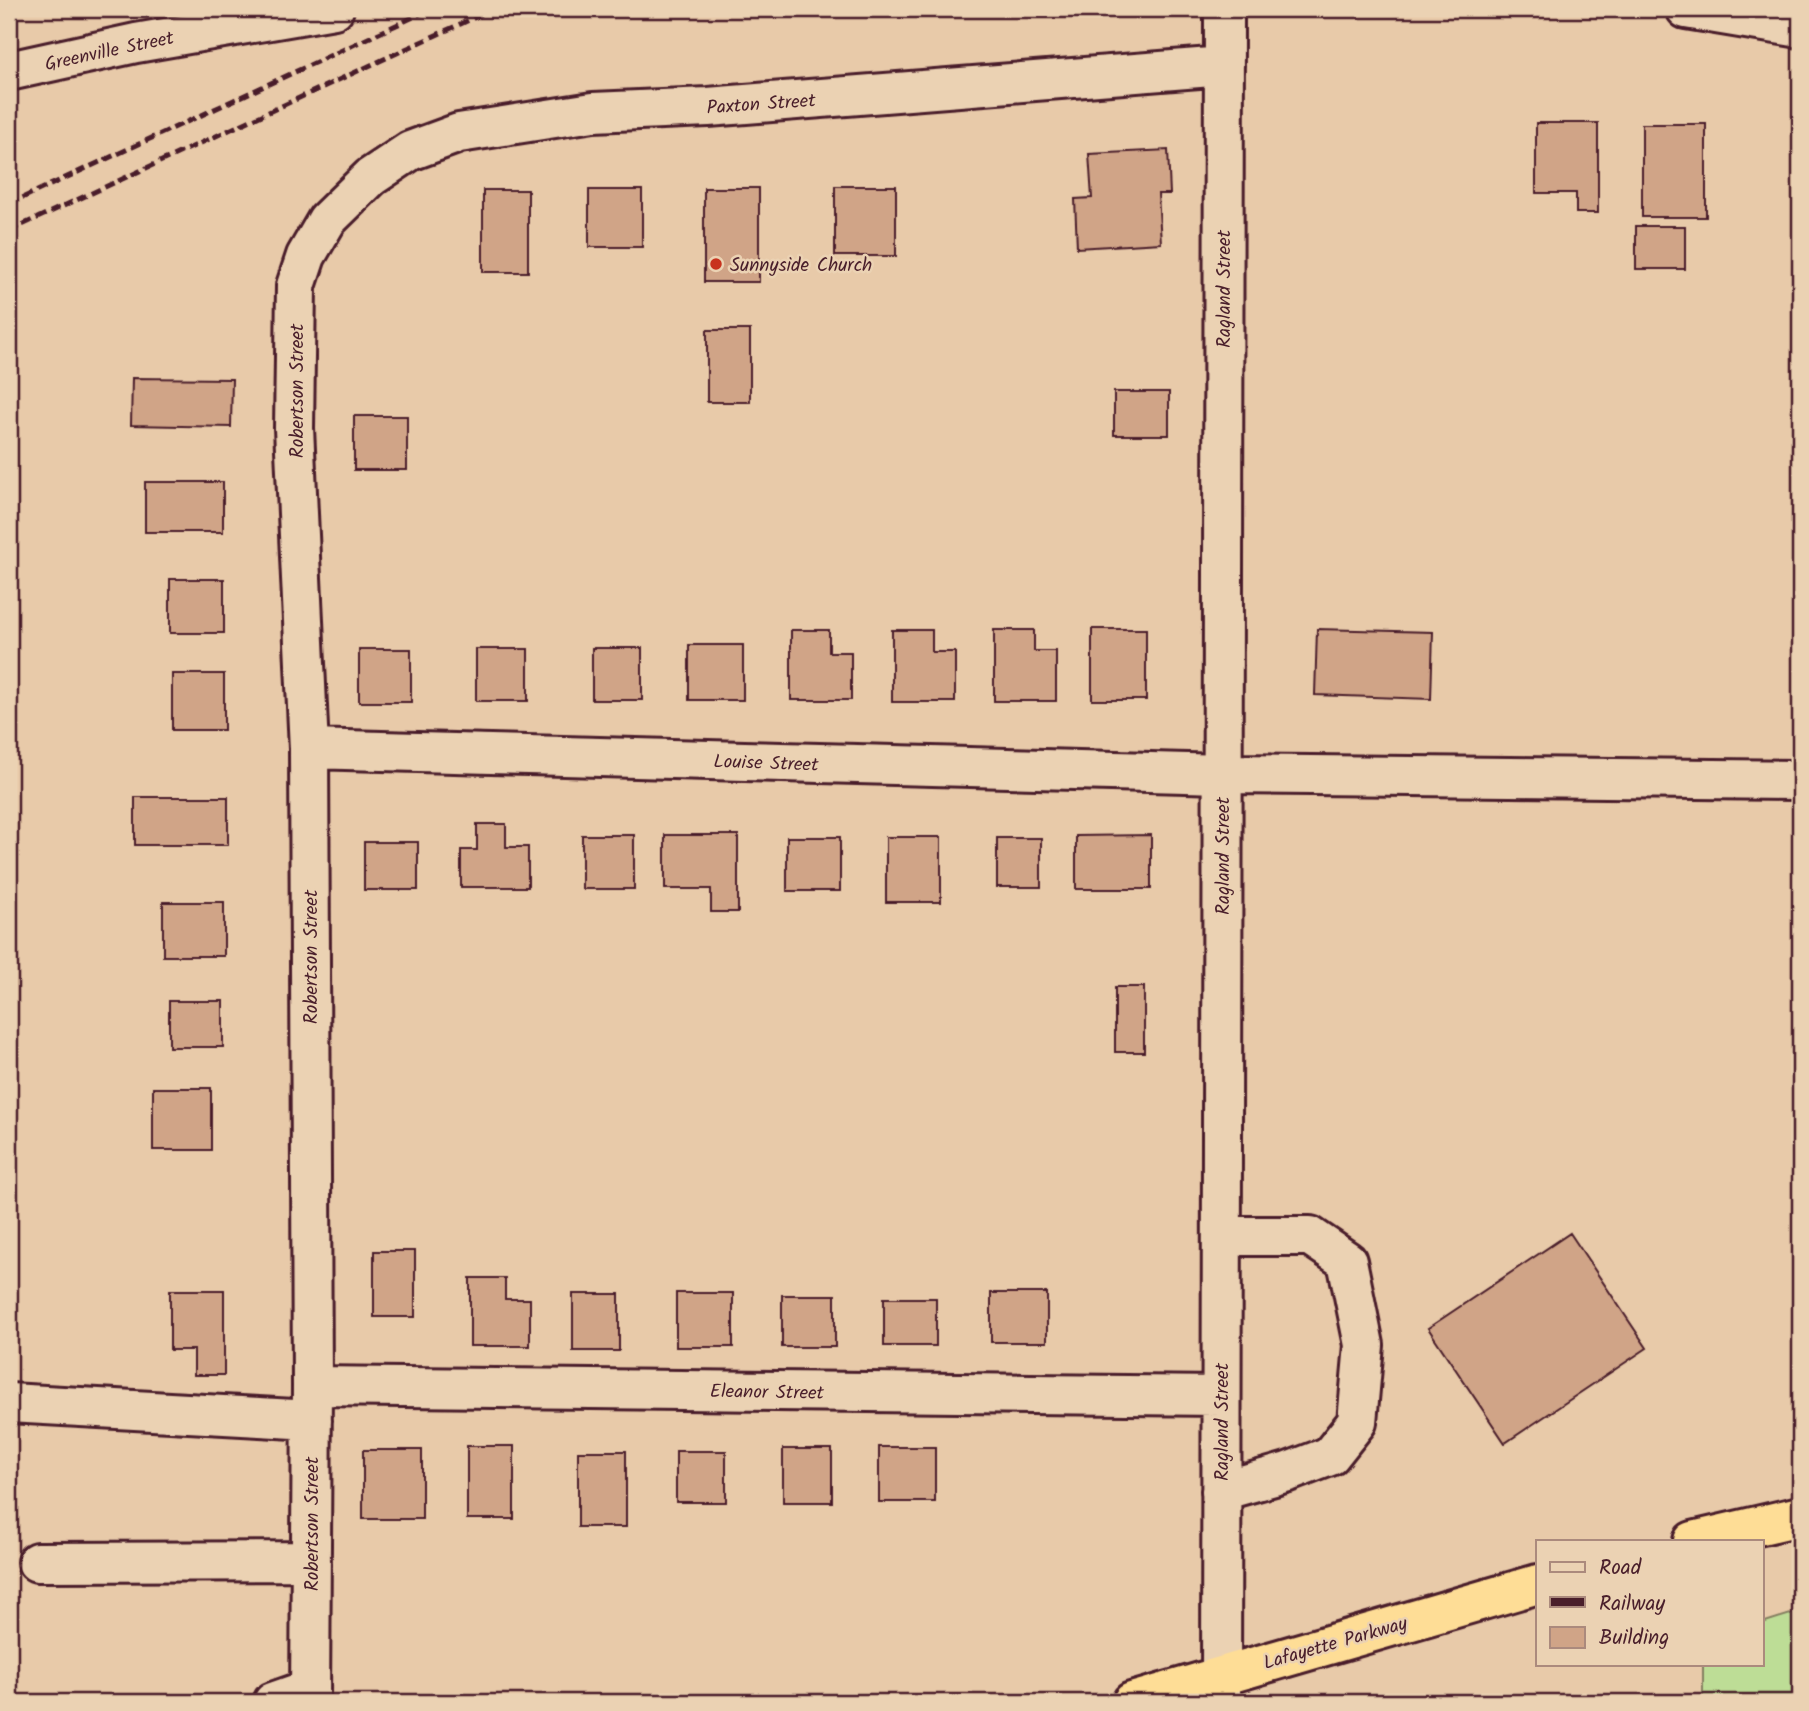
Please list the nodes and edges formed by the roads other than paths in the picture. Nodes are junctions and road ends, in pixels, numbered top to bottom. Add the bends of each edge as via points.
1 (334, 9) edge
2 (1224, 9) edge
3 (1686, 9) edge
4 (1800, 29) edge
5 (1224, 66) junction
6 (9, 71) edge
7 (327, 220) joint
8 (309, 749) junction
9 (1223, 774) junction
10 (1800, 779) edge
11 (1222, 1236) junction
12 (1221, 1396) junction
13 (9, 1403) edge
14 (312, 1403) junction
15 (1221, 1490) junction
16 (1800, 1516) edge
17 (1697, 1540) edge
18 (311, 1561) junction
19 (37, 1562) dead end
20 (1536, 1585) edge
21 (1221, 1689) edge
22 (310, 1696) edge
23 (273, 1702) edge
24 (1132, 1702) edge

1 - 6 street, Greenville Street via 136,43
2 - 5 street, Ragland Street
3 - 4 street
5 - 7 street, Paxton Street via 593,112 459,133 410,151 371,177
5 - 9 street, Ragland Street
7 - 8 street, Robertson Street via 306,256 296,286 294,428
8 - 9 street, Louise Street
8 - 14 street, Robertson Street
9 - 10 street, Louise Street
9 - 11 street, Ragland Street
11 - 12 street, Ragland Street
11 - 15 street via 1310,1236 1348,1261 1364,1345 1356,1422 1330,1456
12 - 14 street, Eleanor Street
12 - 15 street, Ragland Street
13 - 14 street, Eleanor Street
14 - 18 street, Robertson Street
15 - 21 street, Ragland Street
16 - 17 highway
18 - 19 street
18 - 22 street, Robertson Street
20 - 21 highway, Lafayette Parkway
21 - 24 highway, Lafayette Parkway
22 - 23 street

